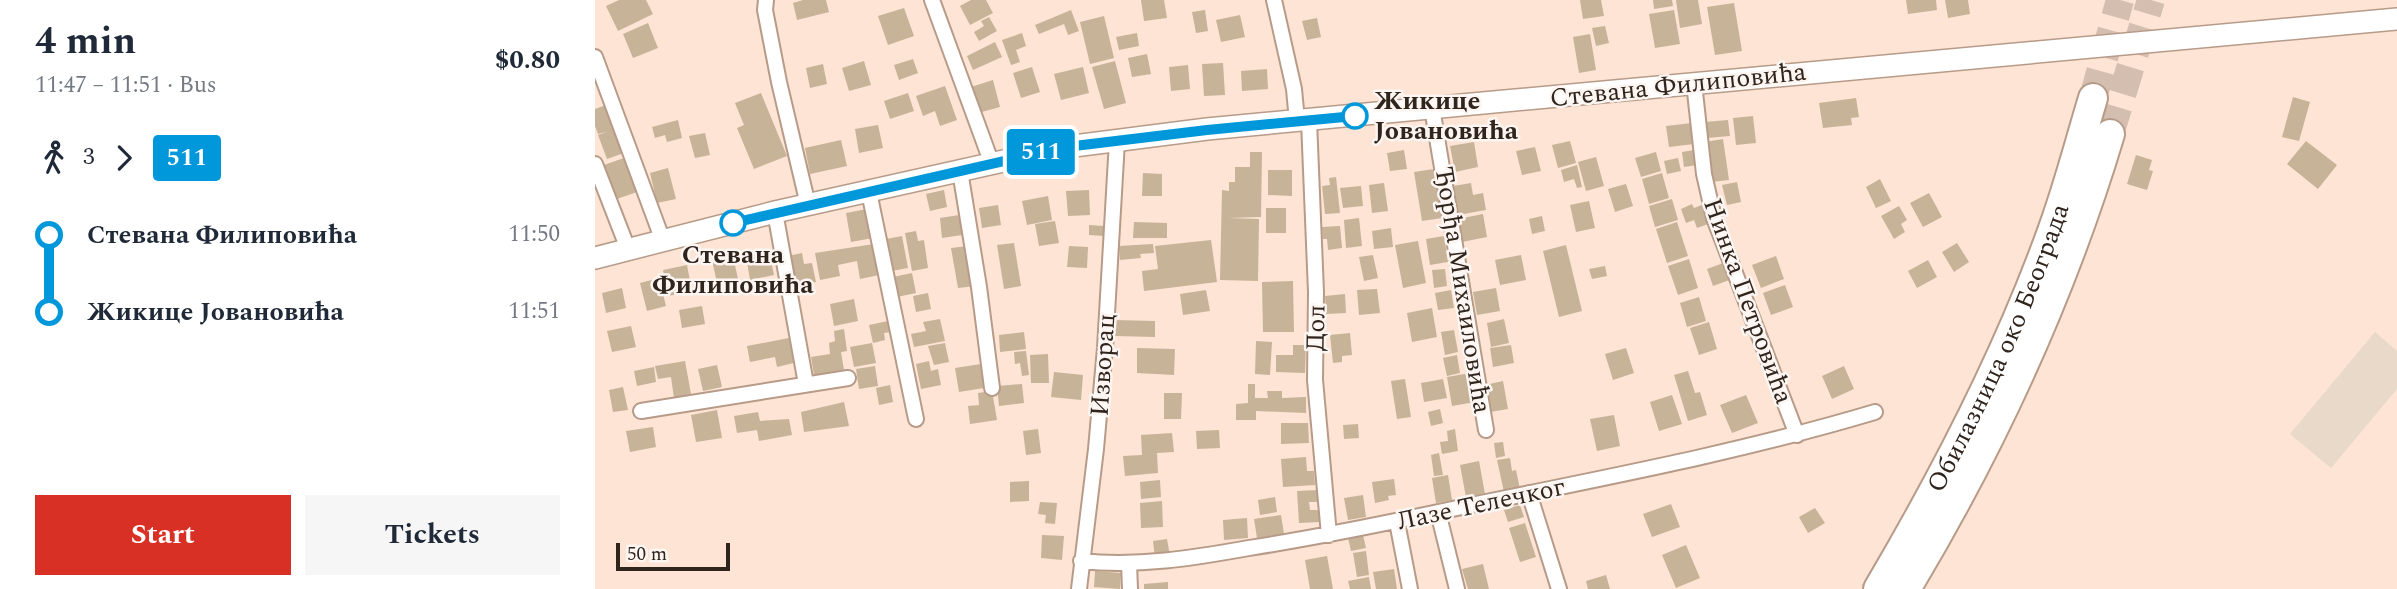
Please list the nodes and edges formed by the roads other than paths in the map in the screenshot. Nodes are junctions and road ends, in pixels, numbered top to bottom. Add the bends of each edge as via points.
1 (766, 0) edge
2 (932, 0) edge
3 (1274, 0) edge
4 (2397, 19) edge
5 (595, 57) edge
6 (1694, 83) junction
7 (2093, 98) tunnel mouth
8 (1432, 108) junction
9 (1303, 121) junction
10 (2110, 134) tunnel mouth
11 (1117, 141) junction
12 (595, 164) edge
13 (992, 164) junction
14 (960, 171) junction
15 (869, 192) junction
16 (809, 205) junction
17 (775, 212) junction
18 (663, 241) junction
19 (628, 250) junction
20 (595, 258) edge
21 (848, 378) dead end
22 (806, 384) junction
23 (992, 388) dead end
24 (641, 411) dead end
25 (1875, 412) dead end
26 (916, 419) dead end
27 (1486, 430) dead end
28 (1797, 435) junction
29 (1529, 493) junction
30 (1438, 512) junction
31 (1397, 523) junction
32 (1329, 535) junction
33 (1081, 561) junction
34 (1129, 564) junction
35 (1079, 589) edge
36 (1130, 589) edge
37 (1410, 589) edge
38 (1457, 589) edge
39 (1559, 589) edge
40 (1878, 589) edge
41 (1906, 589) edge

1 - 16 street via 777,70
2 - 13 street
3 - 9 street, Дол
4 - 6 main road, Стевана Филиповића
5 - 18 street
6 - 8 main road, Стевана Филиповића
6 - 28 street, Нинка Петровића via 1714,218
7 - 40 highway, Обилазница око Београда via 2056,219 2012,329 1959,441
8 - 9 main road, Стевана Филиповића
8 - 27 street, Ђорђа Михаиловића
9 - 11 main road, Стевана Филиповића
9 - 32 street, Дол via 1316,292 1315,380
10 - 41 highway, Обилазница око Београда via 2087,209 2031,349
11 - 13 main road, Стевана Филиповића
11 - 33 street, Изворац via 1105,348
12 - 19 street
13 - 14 main road, Стевана Филиповића
14 - 15 main road, Стевана Филиповића
14 - 23 street
15 - 16 main road, Стевана Филиповића
15 - 26 street
16 - 17 main road, Стевана Филиповића
17 - 18 main road, Стевана Филиповића
17 - 22 street
18 - 19 main road, Стевана Филиповића
19 - 20 main road, Стевана Филиповића
21 - 22 street
22 - 24 street
25 - 28 street, Лазе Телечког
28 - 29 street, Лазе Телечког
29 - 30 street, Лазе Телечког
29 - 39 street
30 - 31 street, Лазе Телечког
30 - 38 street
31 - 32 street, Лазе Телечког
31 - 37 street
32 - 34 street, Лазе Телечког
33 - 34 street, Лазе Телечког
33 - 35 street, Изворац
34 - 36 street

